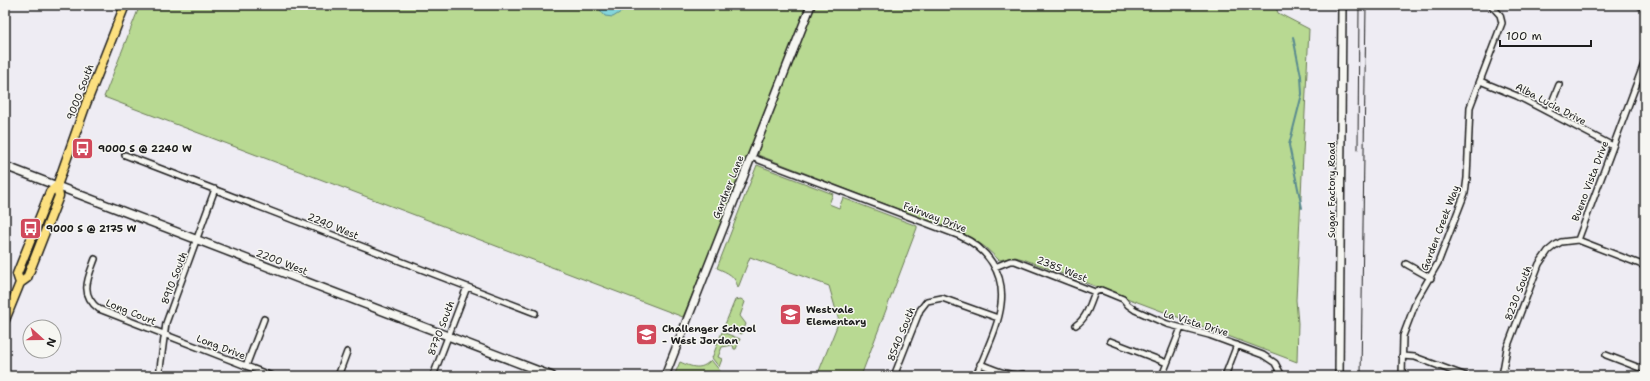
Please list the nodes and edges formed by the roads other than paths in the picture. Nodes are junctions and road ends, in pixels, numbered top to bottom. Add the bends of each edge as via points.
1 (124, 5) edge
2 (811, 5) edge
3 (1342, 5) edge
4 (1491, 5) edge
5 (1641, 5) edge
6 (1645, 6) edge
7 (1645, 61) edge
8 (1480, 81) junction
9 (1559, 85) dead end
10 (1548, 112) junction
11 (1613, 146) junction
12 (125, 155) dead end
13 (751, 157) junction
14 (5, 166) edge
15 (57, 186) junction
16 (215, 189) junction
17 (196, 240) junction
18 (1578, 240) junction
19 (96, 259) dead end
20 (1406, 264) dead end
21 (1645, 266) edge
22 (995, 267) junction
23 (1431, 278) junction
24 (467, 287) junction
25 (1095, 292) junction
26 (1122, 299) joint
27 (535, 313) dead end
28 (998, 318) junction
29 (264, 319) dead end
30 (5, 320) edge
31 (1076, 325) dead end
32 (1180, 328) junction
33 (164, 334) junction
34 (448, 336) junction
35 (1110, 341) dead end
36 (1237, 345) junction
37 (347, 352) dead end
38 (1606, 355) dead end
39 (1402, 356) junction
40 (1167, 363) junction
41 (980, 364) junction
42 (246, 366) junction
43 (1645, 370) edge
44 (1023, 374) dead end
45 (159, 376) edge
46 (272, 376) edge
47 (338, 376) edge
48 (433, 376) edge
49 (552, 376) edge
50 (665, 376) edge
51 (894, 376) edge
52 (976, 376) edge
53 (1162, 376) edge
54 (1225, 376) edge
55 (1282, 376) edge
56 (1339, 376) edge
57 (1402, 376) edge
58 (1466, 376) edge
59 (1502, 376) edge

1 - 15 main road, 9000 South
2 - 13 street, Gardner Lane
3 - 56 street, Sugar Factory Road
4 - 8 street, Garden Creek Way via 1500,15 1502,23
5 - 6 street
7 - 11 street, Bueno Vista Drive
8 - 10 street, Alba Lucia Drive via 1507,91
8 - 23 street, Garden Creek Way via 1470,113 1467,186
9 - 10 street
10 - 11 street, Alba Lucia Drive
11 - 18 street, Bueno Vista Drive
12 - 16 street, 2240 West
13 - 22 street, Fairway Drive via 967,240 982,250
13 - 50 street, Gardner Lane
14 - 15 street, 2200 West
15 - 17 street, 2200 West
15 - 30 main road, 9000 South via 50,192 17,274 20,283
16 - 17 street, 8910 South
16 - 24 street, 2240 West
17 - 33 street, 8910 South
17 - 34 street, 2200 West
18 - 21 street
18 - 59 street, 8230 South via 1561,242 1543,257 1507,348
19 - 33 street, Long Court via 86,288 94,305 103,311
20 - 23 street
22 - 25 street, 2385 West via 1015,261
22 - 28 street, Fairway Drive via 1002,290
23 - 39 street, Garden Creek Way via 1417,299 1403,336
24 - 27 street, 2240 West
24 - 34 street, 8770 South
25 - 26 street, 2385 West via 1101,290
25 - 31 street via 1082,322
26 - 32 street, La Vista Drive via 1152,318
28 - 41 street, Fairway Drive
28 - 51 street, 8540 South via 942,298 927,301 920,310
29 - 42 street
32 - 36 street, La Vista Drive
32 - 40 street
33 - 42 street, Long Drive
33 - 45 street, 8910 South
34 - 48 street, 8770 South
34 - 49 street, 2200 West
35 - 40 street
36 - 54 street
36 - 55 street, La Vista Drive via 1270,359
37 - 47 street
38 - 43 street
39 - 57 street, Garden Creek Way
39 - 58 street via 1415,357
40 - 53 street
41 - 44 street via 1017,376
41 - 52 street, Fairway Drive
42 - 46 street, Long Drive

